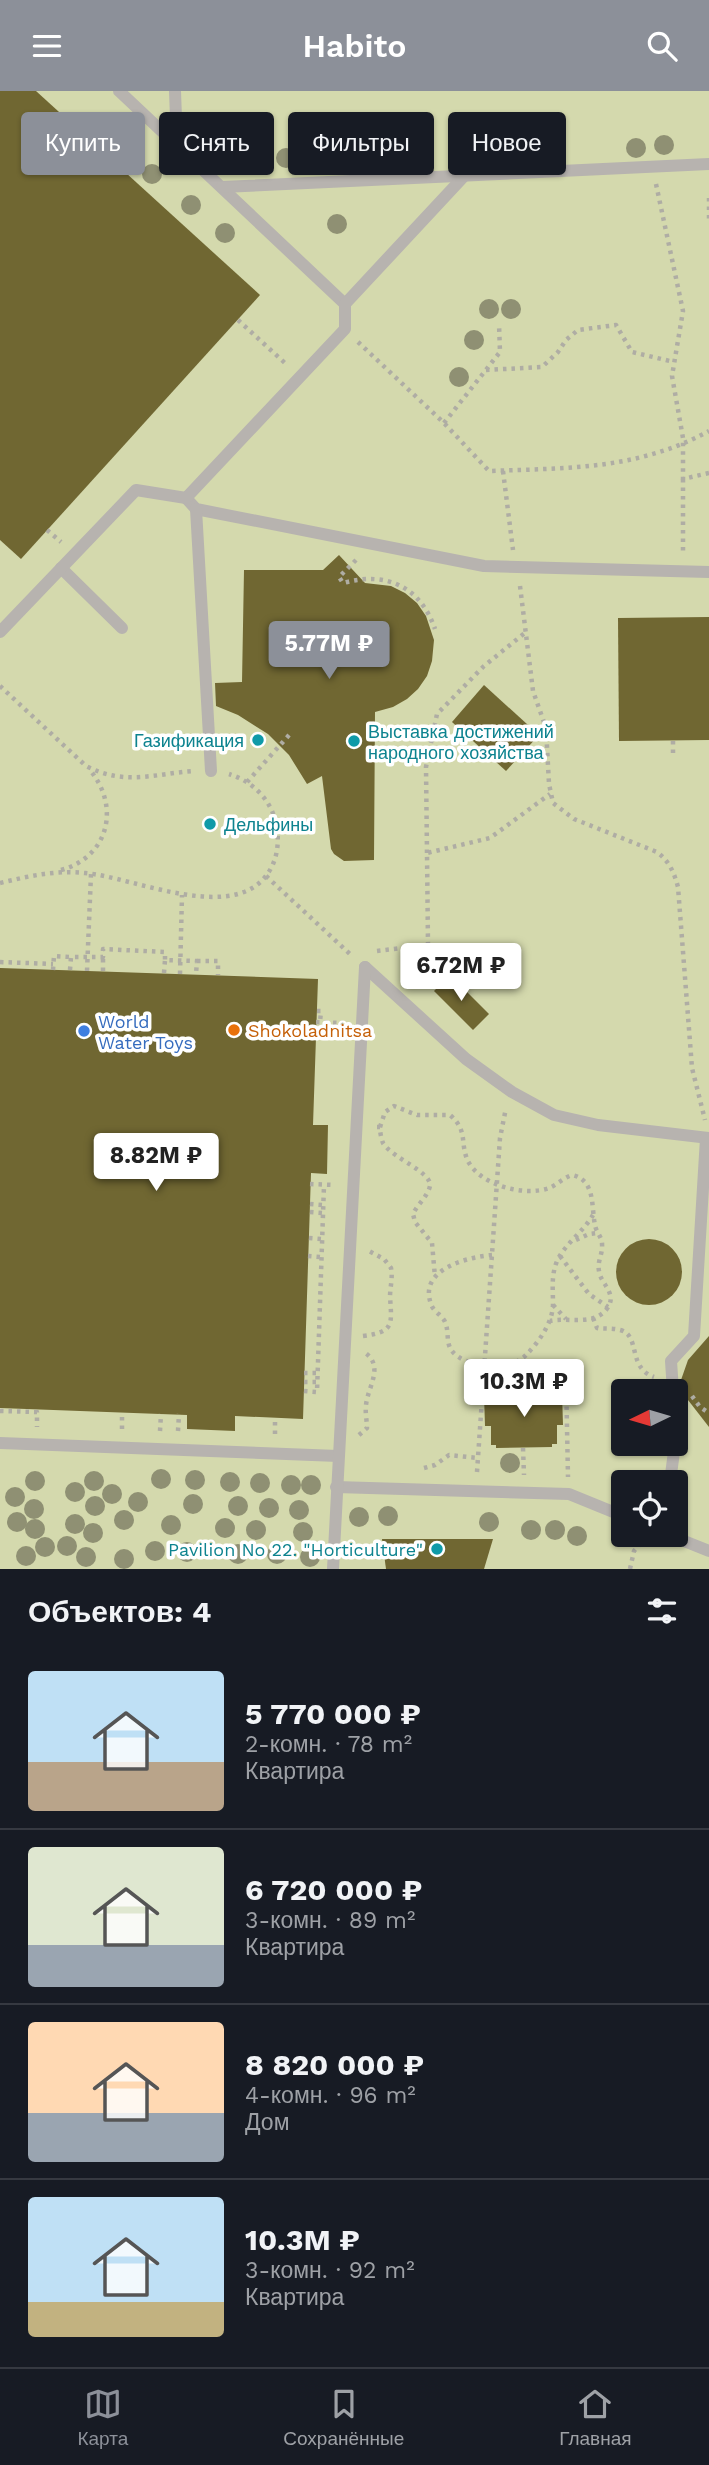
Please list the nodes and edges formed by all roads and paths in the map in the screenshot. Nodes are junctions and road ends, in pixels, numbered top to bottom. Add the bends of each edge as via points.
1 (119, 91) edge
2 (175, 91) edge
3 (176, 112) edge
4 (159, 128) edge
5 (709, 164) edge
6 (653, 166) junction
7 (566, 169) edge
8 (448, 174) edge
9 (209, 175) edge
10 (465, 175) edge
11 (222, 187) junction
12 (708, 196) edge
13 (709, 220) edge
14 (345, 304) junction
15 (237, 320) dead end
16 (499, 324) dead end
17 (345, 329) junction
18 (674, 362) junction
19 (485, 370) junction
20 (299, 377) junction
21 (444, 423) junction
22 (709, 431) edge
23 (683, 445) junction
24 (503, 471) junction
25 (709, 473) edge
26 (683, 479) junction
27 (186, 498) junction
28 (196, 509) junction
29 (61, 568) junction
30 (348, 568) dead end
31 (517, 568) junction
32 (683, 571) junction
33 (709, 572) edge
34 (122, 628) dead end
35 (435, 629) dead end
36 (0, 632) edge
37 (526, 632) junction
38 (0, 686) edge
39 (290, 734) dead end
40 (673, 741) dead end
41 (673, 756) dead end
42 (86, 766) junction
43 (211, 771) junction
44 (247, 782) junction
45 (550, 794) junction
46 (427, 853) junction
47 (50, 873) junction
48 (91, 874) junction
49 (266, 876) junction
50 (0, 883) edge
51 (182, 895) junction
52 (71, 957) junction
53 (88, 957) junction
54 (103, 957) junction
55 (165, 960) junction
56 (180, 960) junction
57 (197, 961) junction
58 (0, 962) edge
59 (365, 967) junction
60 (70, 970) dead end
61 (87, 971) dead end
62 (103, 971) dead end
63 (164, 973) dead end
64 (180, 974) dead end
65 (196, 974) dead end
66 (218, 975) dead end
67 (317, 1011) dead end
68 (362, 1023) junction
69 (512, 1092) junction
70 (356, 1126) junction
71 (380, 1127) junction
72 (708, 1138) edge
73 (310, 1184) dead end
74 (497, 1184) junction
75 (310, 1204) dead end
76 (323, 1205) junction
77 (594, 1210) junction
78 (310, 1212) dead end
79 (323, 1213) junction
80 (598, 1233) junction
81 (309, 1238) dead end
82 (322, 1238) junction
83 (349, 1243) junction
84 (571, 1243) junction
85 (492, 1255) junction
86 (308, 1256) dead end
87 (322, 1257) junction
88 (560, 1257) junction
89 (436, 1277) junction
90 (553, 1304) junction
91 (608, 1307) junction
92 (593, 1318) junction
93 (567, 1319) junction
94 (550, 1321) junction
95 (344, 1336) junction
96 (484, 1364) junction
97 (304, 1373) dead end
98 (318, 1373) junction
99 (672, 1377) joint
100 (555, 1378) junction
101 (487, 1380) junction
102 (304, 1382) dead end
103 (317, 1382) junction
104 (304, 1391) dead end
105 (556, 1393) dead end
106 (490, 1394) dead end
107 (692, 1398) dead end
108 (0, 1411) edge
109 (23, 1412) dead end
110 (709, 1412) edge
111 (0, 1443) edge
112 (523, 1448) dead end
113 (338, 1456) junction
114 (478, 1458) junction
115 (524, 1459) dead end
116 (422, 1468) dead end
117 (336, 1487) junction
118 (475, 1490) junction
119 (569, 1494) junction
120 (611, 1510) edge
121 (688, 1543) edge
122 (638, 1547) edge
123 (709, 1551) edge
124 (332, 1569) edge
125 (630, 1569) edge

1 - 4 lane
2 - 3 lane
5 - 6 lane
6 - 7 lane
6 - 18 path via 682,311
8 - 11 lane
9 - 11 lane
10 - 14 lane
11 - 14 lane
12 - 13 path
14 - 17 lane
15 - 20 path
16 - 19 path via 500,352
17 - 20 lane
17 - 21 path
18 - 19 path via 632,352 616,325 571,334 542,367
18 - 23 path
19 - 21 path
20 - 27 lane
21 - 24 path via 489,471
22 - 23 path
23 - 24 path via 624,463
23 - 26 path
24 - 31 path
25 - 26 path
26 - 32 path
27 - 28 lane
27 - 29 lane via 136,490
28 - 31 lane via 471,564
28 - 43 lane
29 - 34 lane
29 - 36 lane
30 - 35 path via 339,581 376,578 407,589 420,600
31 - 32 lane
31 - 37 path
32 - 33 lane
37 - 45 path via 533,691 546,728
37 - 46 path via 437,714 426,767
38 - 42 path
39 - 44 path
40 - 41 path
42 - 43 path via 129,778
42 - 47 path via 104,797 104,835 83,861
43 - 44 path
44 - 49 path via 268,803 276,824 275,859
45 - 46 path via 491,838
45 - 72 path via 559,810 574,820 657,852 675,874 692,1068
46 - 59 path via 428,944 373,951
47 - 48 path
47 - 50 path
48 - 51 path
48 - 53 path
49 - 51 path via 227,896
49 - 59 path
51 - 56 path
52 - 53 path
52 - 58 path via 54,956 53,967
52 - 60 path
53 - 54 path
53 - 61 path
54 - 55 path via 103,949 165,951
54 - 62 path
55 - 56 path
55 - 63 path
56 - 57 path
56 - 64 path
57 - 65 path
57 - 66 path via 218,961
59 - 68 lane
59 - 69 lane via 466,1059
67 - 68 path via 321,1011 318,1022
68 - 70 lane
69 - 72 lane via 554,1115 576,1121
69 - 74 path via 505,1109
70 - 71 path
70 - 83 lane
71 - 74 path via 385,1112 394,1106 417,1115 450,1115 460,1126 467,1160
71 - 89 path via 388,1149 429,1180 413,1214 432,1243
72 - 99 lane via 694,1336 671,1361
73 - 76 path via 324,1185
74 - 77 path via 542,1190 575,1175 589,1189
74 - 85 path
75 - 76 path
76 - 79 path
77 - 80 path
77 - 84 path
78 - 79 path
79 - 82 path
80 - 84 path
80 - 91 path via 603,1247 598,1269 609,1288
81 - 82 path
82 - 87 path
83 - 95 lane
83 - 95 path via 382,1258 391,1268 393,1313 384,1331
84 - 88 path
85 - 89 path via 461,1260
85 - 96 path
86 - 87 path
87 - 98 path
88 - 90 path via 552,1277
88 - 91 path via 589,1294
89 - 96 path via 429,1300 446,1324 451,1350 464,1360
90 - 93 path
90 - 94 path
91 - 92 path
92 - 93 path
92 - 99 path via 597,1328 629,1335 636,1362 645,1373 654,1378
93 - 94 path
94 - 96 path via 519,1361
95 - 113 lane
96 - 101 path
97 - 98 path
98 - 103 path
100 - 101 path
100 - 105 path
100 - 119 path via 566,1378
101 - 106 path
101 - 114 path
102 - 103 path
103 - 104 path via 317,1392
107 - 110 path
108 - 109 path
111 - 113 lane
112 - 115 path
113 - 117 lane
114 - 116 path via 449,1455
114 - 118 path
117 - 118 lane
117 - 124 lane
118 - 119 lane
119 - 120 lane
121 - 123 lane
122 - 125 path

